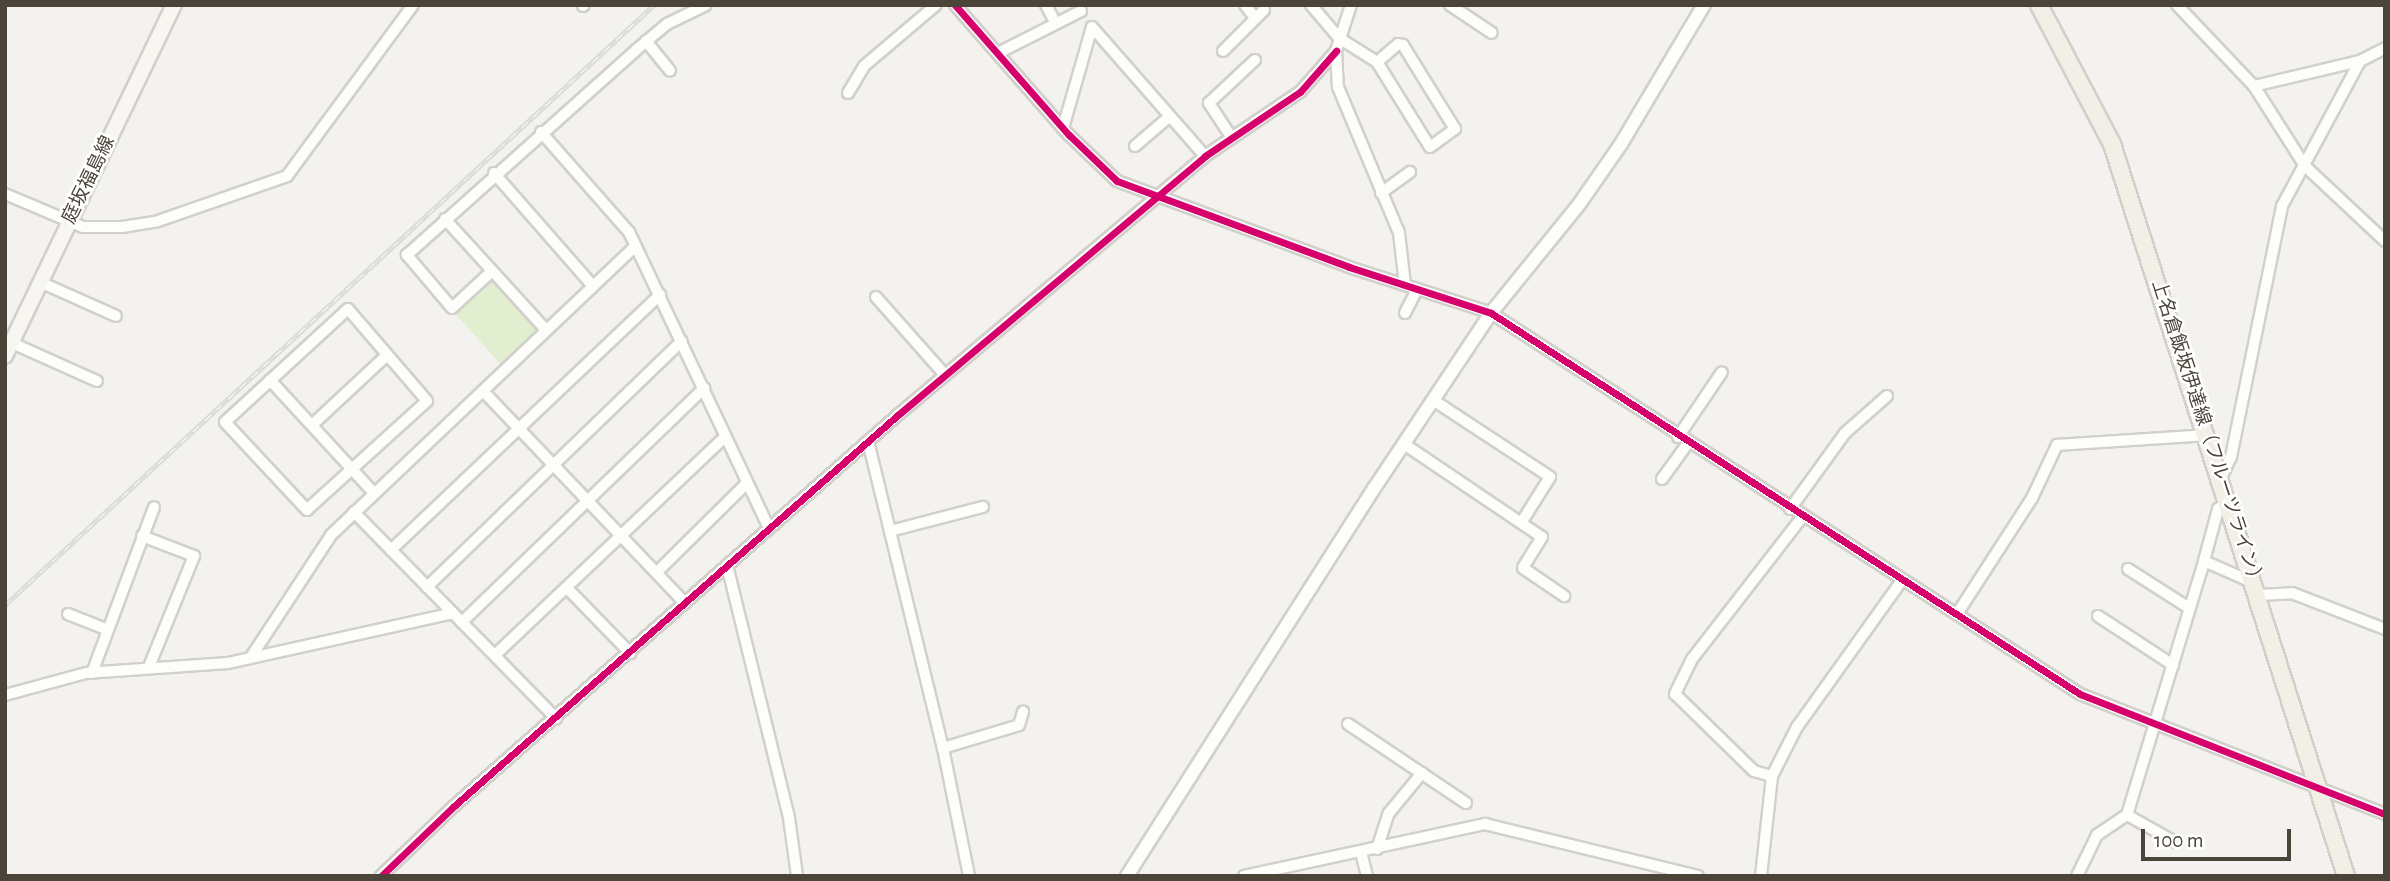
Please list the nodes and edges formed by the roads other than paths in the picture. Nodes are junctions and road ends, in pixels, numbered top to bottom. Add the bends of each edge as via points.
1 (174, 5) edge
2 (413, 5) edge
3 (706, 5) edge
4 (936, 5) edge
5 (955, 5) edge
6 (1046, 5) edge
7 (1245, 5) edge
8 (1311, 5) edge
9 (1351, 5) edge
10 (1450, 5) edge
11 (1704, 5) edge
12 (2039, 5) edge
13 (2176, 5) edge
14 (1264, 10) dead end
15 (1081, 11) dead end
16 (1255, 18) junction
17 (1056, 24) junction
18 (1492, 33) dead end
19 (1339, 38) junction
20 (646, 41) junction
21 (2385, 48) edge
22 (1223, 51) dead end
23 (1336, 51) junction
24 (998, 53) junction
25 (1255, 60) dead end
26 (2360, 61) junction
27 (1377, 62) junction
28 (670, 71) dead end
29 (2254, 86) junction
30 (848, 93) dead end
31 (1169, 117) junction
32 (1063, 128) junction
33 (541, 132) junction
34 (1232, 138) junction
35 (1135, 146) dead end
36 (1205, 156) junction
37 (2305, 166) junction
38 (1410, 172) dead end
39 (494, 173) junction
40 (1381, 193) junction
41 (5, 194) edge
42 (1156, 196) junction
43 (445, 219) junction
44 (69, 222) junction
45 (2385, 241) edge
46 (636, 246) junction
47 (492, 271) junction
48 (40, 282) junction
49 (1405, 285) junction
50 (593, 286) junction
51 (1417, 289) junction
52 (660, 295) junction
53 (876, 297) dead end
54 (1405, 313) dead end
55 (1491, 313) junction
56 (116, 316) dead end
57 (546, 330) junction
58 (682, 341) junction
59 (8, 349) edge
60 (387, 355) junction
61 (1722, 372) dead end
62 (945, 375) junction
63 (270, 380) junction
64 (97, 381) dead end
65 (704, 388) junction
66 (483, 391) junction
67 (1887, 396) dead end
68 (1433, 400) junction
69 (312, 425) junction
70 (519, 429) junction
71 (2208, 435) junction
72 (1678, 437) junction
73 (725, 438) junction
74 (868, 441) junction
75 (1688, 443) junction
76 (1404, 444) junction
77 (554, 465) junction
78 (353, 470) junction
79 (2222, 476) junction
80 (1662, 479) dead end
81 (746, 484) junction
82 (374, 493) junction
83 (587, 500) junction
84 (2230, 501) junction
85 (154, 507) dead end
86 (983, 507) dead end
87 (1790, 509) junction
88 (354, 512) junction
89 (1803, 516) junction
90 (1521, 523) junction
91 (769, 528) junction
92 (890, 531) junction
93 (142, 536) junction
94 (622, 537) junction
95 (391, 550) junction
96 (2204, 561) junction
97 (727, 565) junction
98 (2128, 569) dead end
99 (657, 572) junction
100 (1901, 582) junction
101 (427, 587) junction
102 (567, 588) junction
103 (2257, 589) junction
104 (1564, 596) dead end
105 (685, 603) junction
106 (2189, 608) junction
107 (453, 613) junction
108 (68, 614) dead end
109 (1957, 614) junction
110 (2098, 616) dead end
111 (462, 622) junction
112 (2385, 629) edge
113 (108, 630) junction
114 (630, 653) junction
115 (495, 655) junction
116 (251, 657) junction
117 (2173, 665) junction
118 (149, 667) junction
119 (92, 673) junction
120 (5, 695) edge
121 (1023, 712) dead end
122 (556, 718) junction
123 (1348, 724) dead end
124 (2155, 725) junction
125 (943, 748) junction
126 (1422, 773) junction
127 (1772, 776) junction
128 (2320, 788) junction
129 (1466, 803) dead end
130 (2385, 814) edge
131 (2127, 815) junction
132 (2175, 842) dead end
133 (1377, 849) junction
134 (1361, 852) junction
135 (1284, 872) edge
136 (381, 876) edge
137 (797, 876) edge
138 (969, 876) edge
139 (1126, 876) edge
140 (1244, 876) edge
141 (1367, 876) edge
142 (1698, 876) edge
143 (1761, 876) edge
144 (2077, 876) edge
145 (2346, 876) edge

1 - 44 main road, 庭坂福島線
2 - 44 street via 287,176 158,221 93,227
3 - 20 street via 667,24
4 - 30 street via 863,66
5 - 24 street
6 - 17 street
7 - 16 street
8 - 19 street
9 - 19 street
10 - 18 street
11 - 55 street via 1580,203
12 - 71 main road, 上名倉飯坂伊達線（フルーツライン） via 2112,144
13 - 29 street
14 - 16 street
15 - 17 street
16 - 22 street
17 - 24 street
19 - 23 street
19 - 27 street
20 - 28 street
20 - 33 street
21 - 26 street
23 - 34 street via 1300,92
23 - 40 street via 1338,87
24 - 32 street
25 - 34 street via 1209,103
26 - 29 street
26 - 37 street
27 - 27 street via 1430,146 1455,129 1403,45 1398,44
29 - 37 street
31 - 32 street via 1092,27
31 - 35 street
31 - 36 street
32 - 42 street via 1117,181
33 - 39 street
33 - 46 street via 610,206
34 - 36 street
36 - 42 street
37 - 45 street
37 - 79 street via 2282,206 2231,457
38 - 40 street
39 - 43 street
39 - 50 street
40 - 49 street via 1402,244
41 - 44 street
42 - 49 street
42 - 62 street
43 - 47 street
43 - 47 street via 407,255 452,308
44 - 48 main road, 庭坂福島線
46 - 50 street
46 - 52 street
47 - 57 street
48 - 56 street
48 - 59 main road, 庭坂福島線
49 - 51 street
50 - 57 street
51 - 54 street
51 - 55 street
52 - 58 street
52 - 70 street
53 - 62 street
55 - 68 street
55 - 72 street
57 - 66 street
58 - 65 street
58 - 77 street
59 - 64 street
60 - 63 street via 348,309
60 - 69 street
60 - 78 street via 427,401
61 - 72 street
62 - 74 street
63 - 69 street
63 - 78 street via 225,422 307,510
65 - 73 street
65 - 83 street
66 - 70 street
66 - 82 street
67 - 87 street via 1845,433
68 - 76 street
68 - 90 street via 1550,477
69 - 78 street
70 - 77 street
70 - 95 street
71 - 79 main road, 上名倉飯坂伊達線（フルーツライン）
71 - 109 street via 2057,445 2032,498
72 - 75 street
73 - 81 street
73 - 94 street
74 - 91 street
74 - 92 street
75 - 80 street
75 - 87 street
76 - 90 street
76 - 139 street
77 - 83 street
77 - 101 street
78 - 82 street
79 - 84 main road, 上名倉飯坂伊達線（フルーツライン）
81 - 91 street
81 - 99 street
82 - 88 street
83 - 94 street
83 - 111 street
84 - 96 street via 2218,509
84 - 103 main road, 上名倉飯坂伊達線（フルーツライン）
85 - 93 street
86 - 92 street
87 - 89 street
88 - 95 street
88 - 116 street via 323,545
89 - 100 street
89 - 127 street via 1692,659 1675,694 1741,761 1763,776
90 - 104 street via 1542,537 1523,568
91 - 97 street
92 - 125 street
93 - 113 street
93 - 118 street via 194,556
94 - 99 street
94 - 102 street
95 - 101 street
96 - 103 street
96 - 106 street
97 - 105 street
97 - 137 street via 772,744
98 - 106 street
99 - 105 street
100 - 109 street
100 - 127 street via 1797,727
101 - 107 street
102 - 114 street
102 - 115 street
103 - 112 street via 2292,593
103 - 128 main road, 上名倉飯坂伊達線（フルーツライン）
105 - 114 street
106 - 117 street
107 - 111 street
107 - 116 street
108 - 113 street
109 - 124 street via 2080,694
110 - 117 street
111 - 115 street
113 - 119 street
114 - 122 street
115 - 122 street
116 - 118 street via 228,663
117 - 124 street
118 - 119 street
119 - 120 street
121 - 125 street via 1019,725
122 - 136 street
123 - 126 street
124 - 128 street
124 - 131 street
125 - 138 street
126 - 129 street
126 - 133 street via 1389,813
127 - 143 street
128 - 130 street
128 - 145 main road, 上名倉飯坂伊達線（フルーツライン）
131 - 132 street
131 - 144 street via 2097,835
133 - 134 street
133 - 142 street via 1485,824
134 - 135 street
134 - 141 street
135 - 140 street

